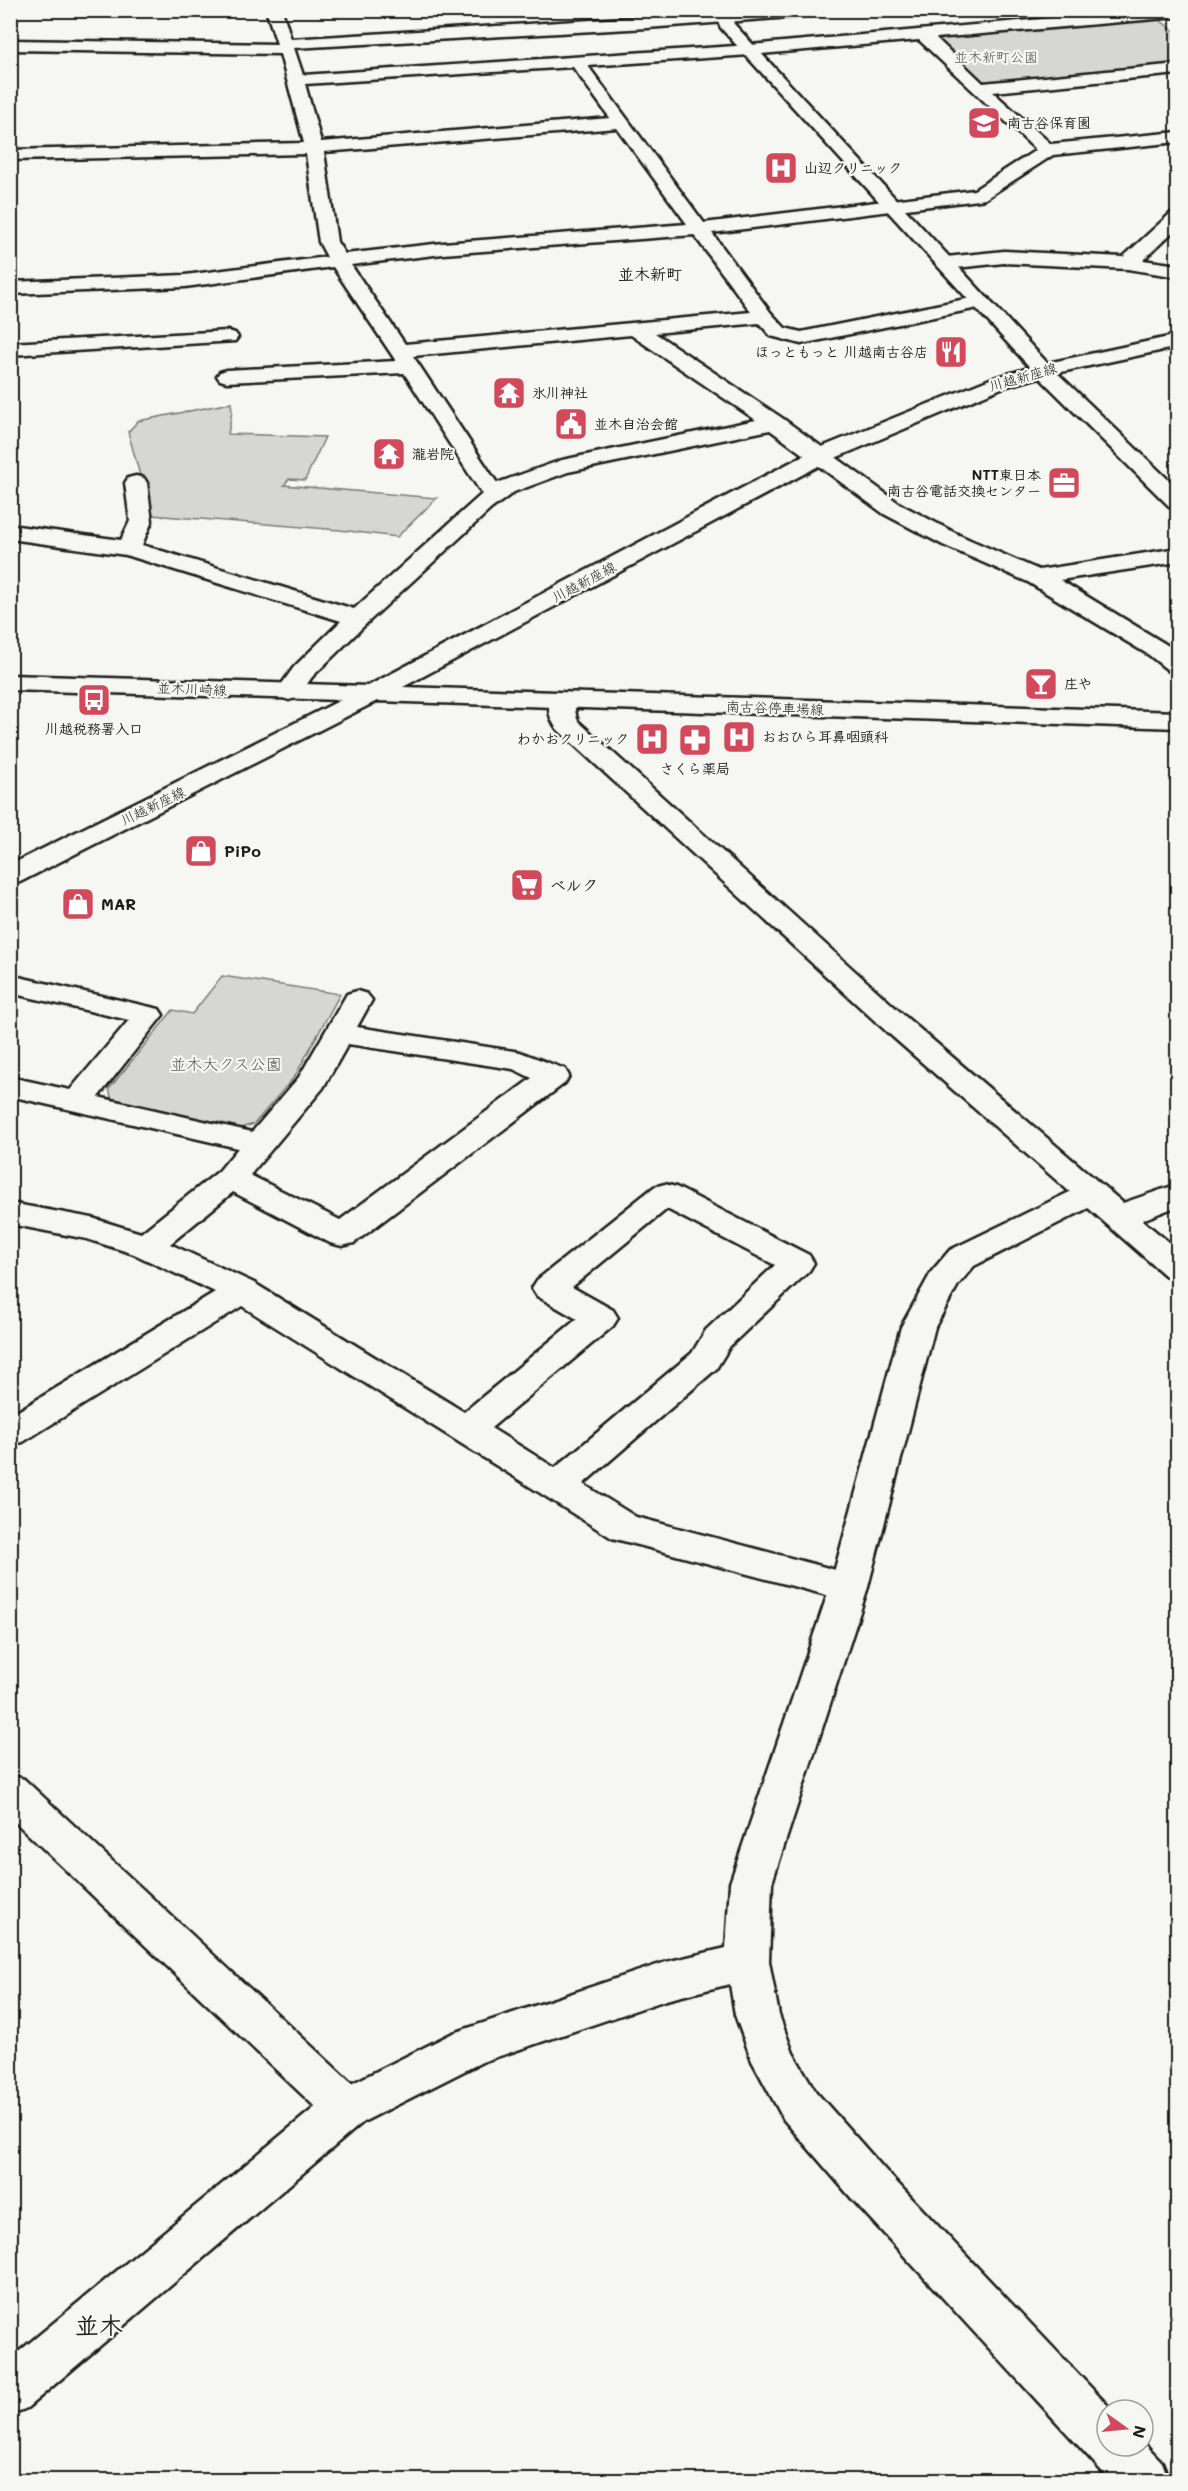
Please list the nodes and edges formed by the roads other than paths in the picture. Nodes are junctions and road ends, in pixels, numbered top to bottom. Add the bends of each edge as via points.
1 (274, 10) edge
2 (584, 10) edge
3 (817, 10) edge
4 (1178, 12) edge
5 (727, 14) edge
6 (1160, 14) junction
7 (1098, 15) edge
8 (436, 18) dead end
9 (599, 26) junction
10 (1178, 26) edge
11 (448, 33) junction
12 (923, 34) junction
13 (10, 45) edge
14 (286, 47) junction
15 (750, 50) junction
16 (576, 60) junction
17 (1178, 69) edge
18 (296, 80) junction
19 (980, 88) junction
20 (621, 122) junction
21 (1178, 137) edge
22 (312, 148) junction
23 (1048, 150) junction
24 (10, 154) edge
25 (891, 204) junction
26 (1178, 217) edge
27 (699, 229) junction
28 (337, 260) junction
29 (945, 263) junction
30 (1128, 263) junction
31 (1178, 271) edge
32 (10, 288) edge
33 (981, 302) junction
34 (764, 317) junction
35 (635, 329) junction
36 (1178, 341) edge
37 (10, 349) edge
38 (405, 359) junction
39 (1043, 370) junction
40 (774, 423) junction
41 (820, 456) junction
42 (136, 483) dead end
43 (494, 495) junction
44 (1178, 502) edge
45 (10, 532) edge
46 (129, 548) junction
47 (1178, 555) edge
48 (1036, 577) junction
49 (357, 618) junction
50 (1178, 666) edge
51 (10, 682) edge
52 (289, 692) junction
53 (373, 693) junction
54 (562, 701) junction
55 (1178, 720) edge
56 (10, 876) edge
57 (10, 984) edge
58 (357, 1000) dead end
59 (338, 1033) junction
60 (10, 1086) edge
61 (78, 1101) junction
62 (260, 1143) junction
63 (230, 1178) junction
64 (1178, 1194) edge
65 (1105, 1205) junction
66 (10, 1212) edge
67 (146, 1246) junction
68 (1178, 1268) edge
69 (242, 1291) junction
70 (466, 1430) junction
71 (10, 1433) edge
72 (557, 1486) junction
73 (849, 1587) junction
74 (10, 1791) edge
75 (747, 1961) junction
76 (347, 2108) junction
77 (10, 2391) edge
78 (1095, 2428) edge
79 (1123, 2458) edge
80 (1144, 2481) edge

1 - 14 street
2 - 9 street
3 - 5 street
4 - 6 street
5 - 9 street
5 - 15 street via 727,25
6 - 7 street
6 - 10 street
7 - 12 street
8 - 11 street
9 - 11 street
11 - 14 street
12 - 15 street
12 - 19 street
13 - 14 street
14 - 18 street
15 - 16 street
15 - 25 street
16 - 18 street
16 - 20 street
17 - 19 street
18 - 22 street
19 - 23 street
20 - 22 street
20 - 27 street
21 - 23 street
22 - 24 street
22 - 28 street via 328,242
23 - 25 street via 979,195
25 - 27 street
25 - 29 street
26 - 30 street
27 - 28 street via 491,243
27 - 34 street
28 - 32 street via 156,283
28 - 38 street
29 - 30 street via 1004,257
29 - 33 street
30 - 31 street
33 - 34 street via 801,338 777,332
33 - 39 street
34 - 35 street
35 - 38 street
35 - 40 street
36 - 39 street, 川越新座線
37 - 38 street via 228,328 227,385
38 - 43 street
39 - 41 street, 川越新座線 via 997,383
39 - 44 street
40 - 41 street
40 - 43 street via 562,467
41 - 48 street via 892,508 951,540
41 - 53 street, 川越新座線
42 - 46 street via 141,521
43 - 49 street
45 - 46 street
46 - 49 street
47 - 48 street
48 - 50 street
49 - 52 street via 303,672
51 - 52 street, 並木川崎線
52 - 53 street, 並木川崎線
53 - 54 street, 南古谷停車場線
53 - 56 street, 川越新座線
54 - 55 street, 南古谷停車場線
54 - 65 street via 566,724 897,1025
57 - 61 street via 148,1015
58 - 59 street
59 - 62 street via 312,1081
59 - 63 street via 520,1061 554,1076 342,1236
60 - 61 street
61 - 62 street
62 - 63 street
63 - 67 street
64 - 65 street
65 - 68 street
65 - 73 street via 962,1258 944,1279 918,1327
66 - 67 street via 92,1229
67 - 69 street
69 - 70 street
69 - 71 street
70 - 72 street
70 - 72 street via 601,1318 549,1288 665,1194 797,1263 718,1338 704,1361
72 - 73 street via 625,1528
73 - 75 street via 751,1883
74 - 76 street
75 - 76 street via 666,1981 469,2047
75 - 78 street via 758,2015 771,2052 800,2106
76 - 77 street
79 - 80 street

